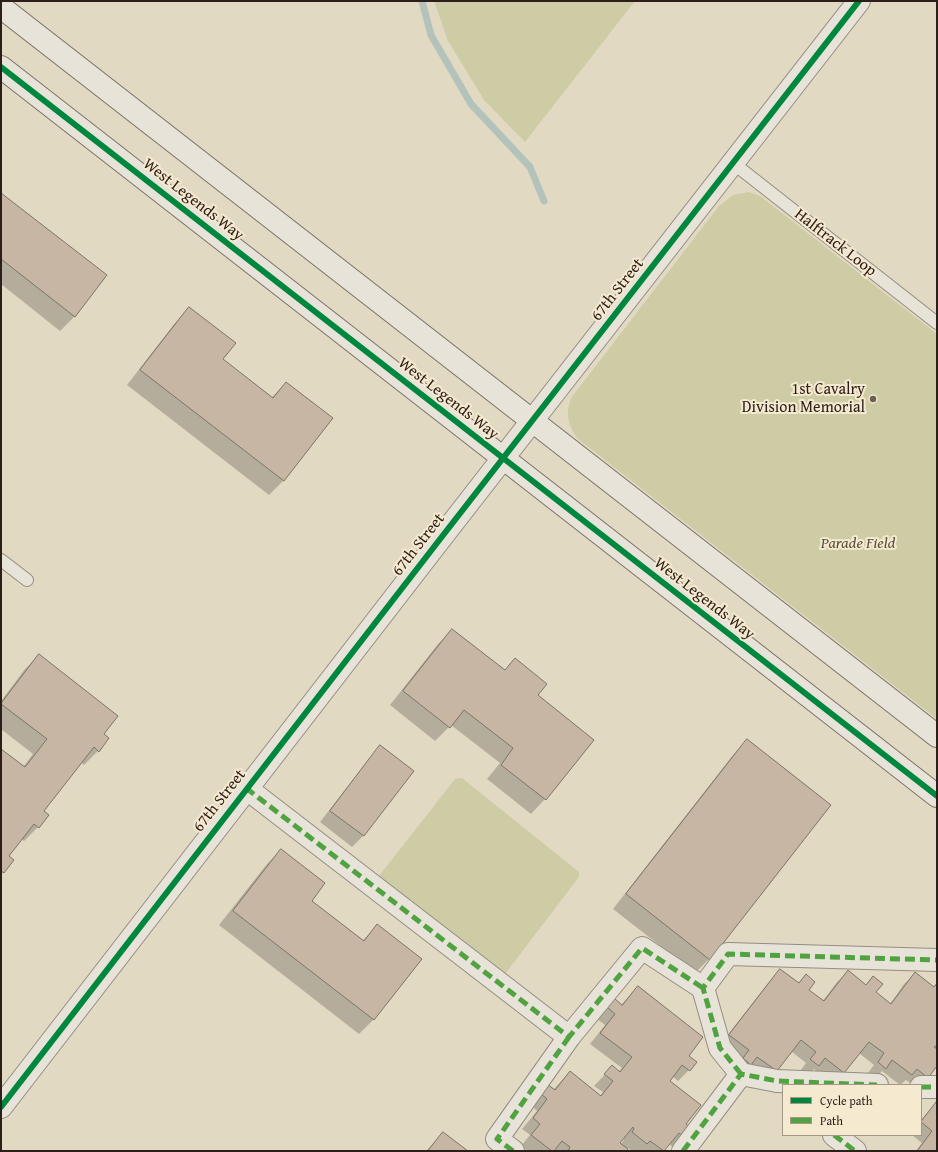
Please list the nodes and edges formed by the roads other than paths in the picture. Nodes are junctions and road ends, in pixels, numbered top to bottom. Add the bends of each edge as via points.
1 (859, 1) edge
2 (1, 7) edge
3 (1, 67) edge
4 (733, 163) junction
5 (937, 323) edge
6 (532, 421) junction
7 (503, 459) junction
8 (1, 560) edge
9 (27, 580) dead end
10 (937, 736) edge
11 (246, 788) junction
12 (937, 796) edge
13 (937, 960) edge
14 (703, 988) junction
15 (569, 1037) junction
16 (741, 1074) junction
17 (780, 1085) edge
18 (922, 1087) edge
19 (937, 1087) edge
20 (1, 1107) edge
21 (835, 1136) edge
22 (513, 1151) edge
23 (683, 1151) edge
24 (855, 1151) edge

1 - 4 street, 67th Street
2 - 6 street
3 - 7 street, West Legends Way
4 - 5 lane, Halftrack Loop
4 - 6 street, 67th Street
6 - 7 street, 67th Street
6 - 10 street
7 - 11 street, 67th Street
7 - 12 street, West Legends Way
8 - 9 lane
11 - 15 street
11 - 20 street, 67th Street
13 - 14 street via 728,954
14 - 15 street via 642,948
14 - 16 street via 720,1048
15 - 22 street via 498,1139
16 - 17 street
16 - 23 street
18 - 19 street
21 - 24 street

